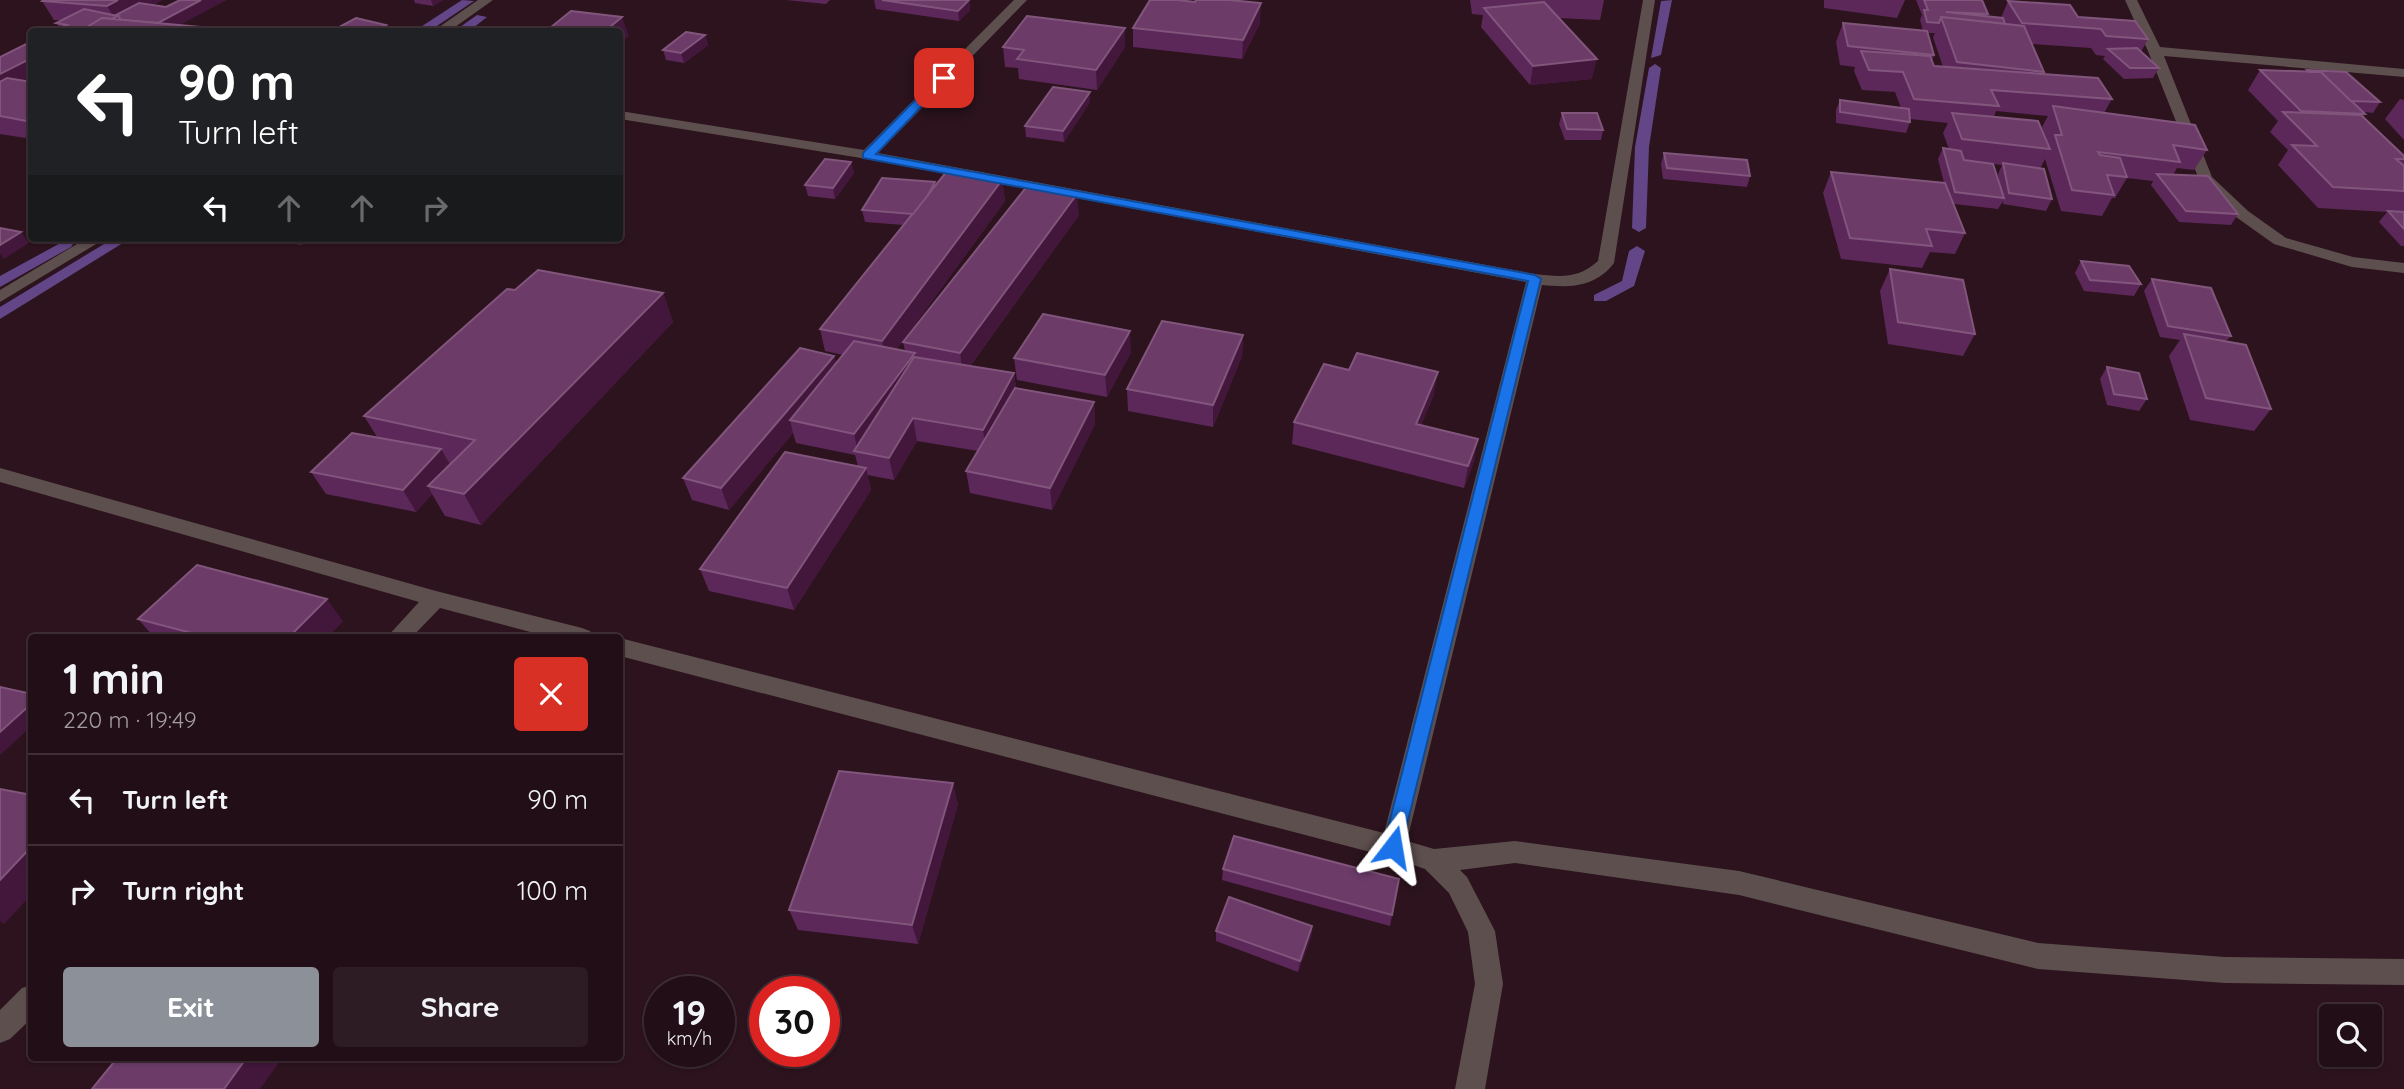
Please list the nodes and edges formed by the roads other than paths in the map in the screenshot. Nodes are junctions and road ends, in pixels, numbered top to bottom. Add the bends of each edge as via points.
1 (486, 0) edge
2 (1021, 0) edge
3 (1649, 0) edge
4 (2131, 0) edge
5 (444, 28) edge
6 (2155, 51) junction
7 (2404, 73) edge
8 (623, 115) edge
9 (867, 155) junction
10 (91, 242) edge
11 (2404, 268) edge
12 (1535, 279) junction
13 (0, 297) edge
14 (0, 475) edge
15 (436, 599) junction
16 (401, 634) edge
17 (570, 634) edge
18 (623, 648) edge
19 (1393, 847) junction
20 (1434, 861) junction
21 (2404, 972) edge
22 (28, 1002) edge
23 (0, 1029) edge
24 (1470, 1089) edge

1 - 5 street
2 - 9 street
3 - 12 street via 1606,263 1592,277 1568,282
4 - 6 street
6 - 7 street
6 - 11 street via 2204,179 2242,214 2280,241 2353,262
8 - 9 street
9 - 12 street
10 - 13 street
12 - 19 street
14 - 15 street
15 - 16 street
15 - 17 street
18 - 19 street
19 - 20 street
20 - 21 street via 1516,852 1739,883 2038,956 2225,970
20 - 24 street via 1458,885 1480,931 1485,958 1489,984
22 - 23 street

